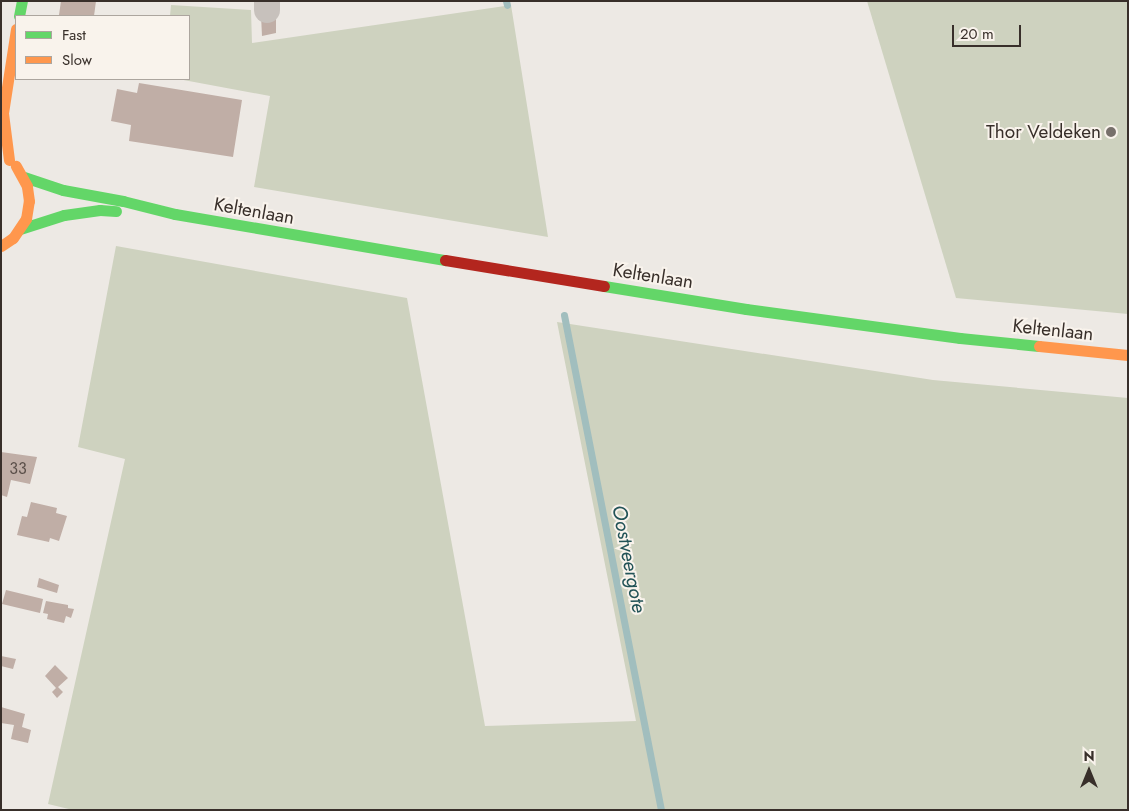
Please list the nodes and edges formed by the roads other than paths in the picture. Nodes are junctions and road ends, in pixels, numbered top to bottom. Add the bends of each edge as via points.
1 (22, 1) edge
2 (19, 15) edge
3 (15, 34) edge
4 (9, 64) junction
5 (1, 86) edge
6 (5, 157) edge
7 (24, 177) junction
8 (175, 214) junction
9 (20, 229) junction
10 (1, 246) edge
11 (1128, 355) edge

1 - 2 main road
3 - 4 main road
4 - 5 main road
4 - 6 main road via 4,113
6 - 7 main road
7 - 8 main road, Keltenlaan via 63,190 123,200
7 - 9 main road, Keltenlaan via 29,201 26,219
8 - 9 main road, Keltenlaan via 100,210 58,216
8 - 11 main road, Keltenlaan via 326,242 746,309 960,338
9 - 10 main road, Keltenlaan

